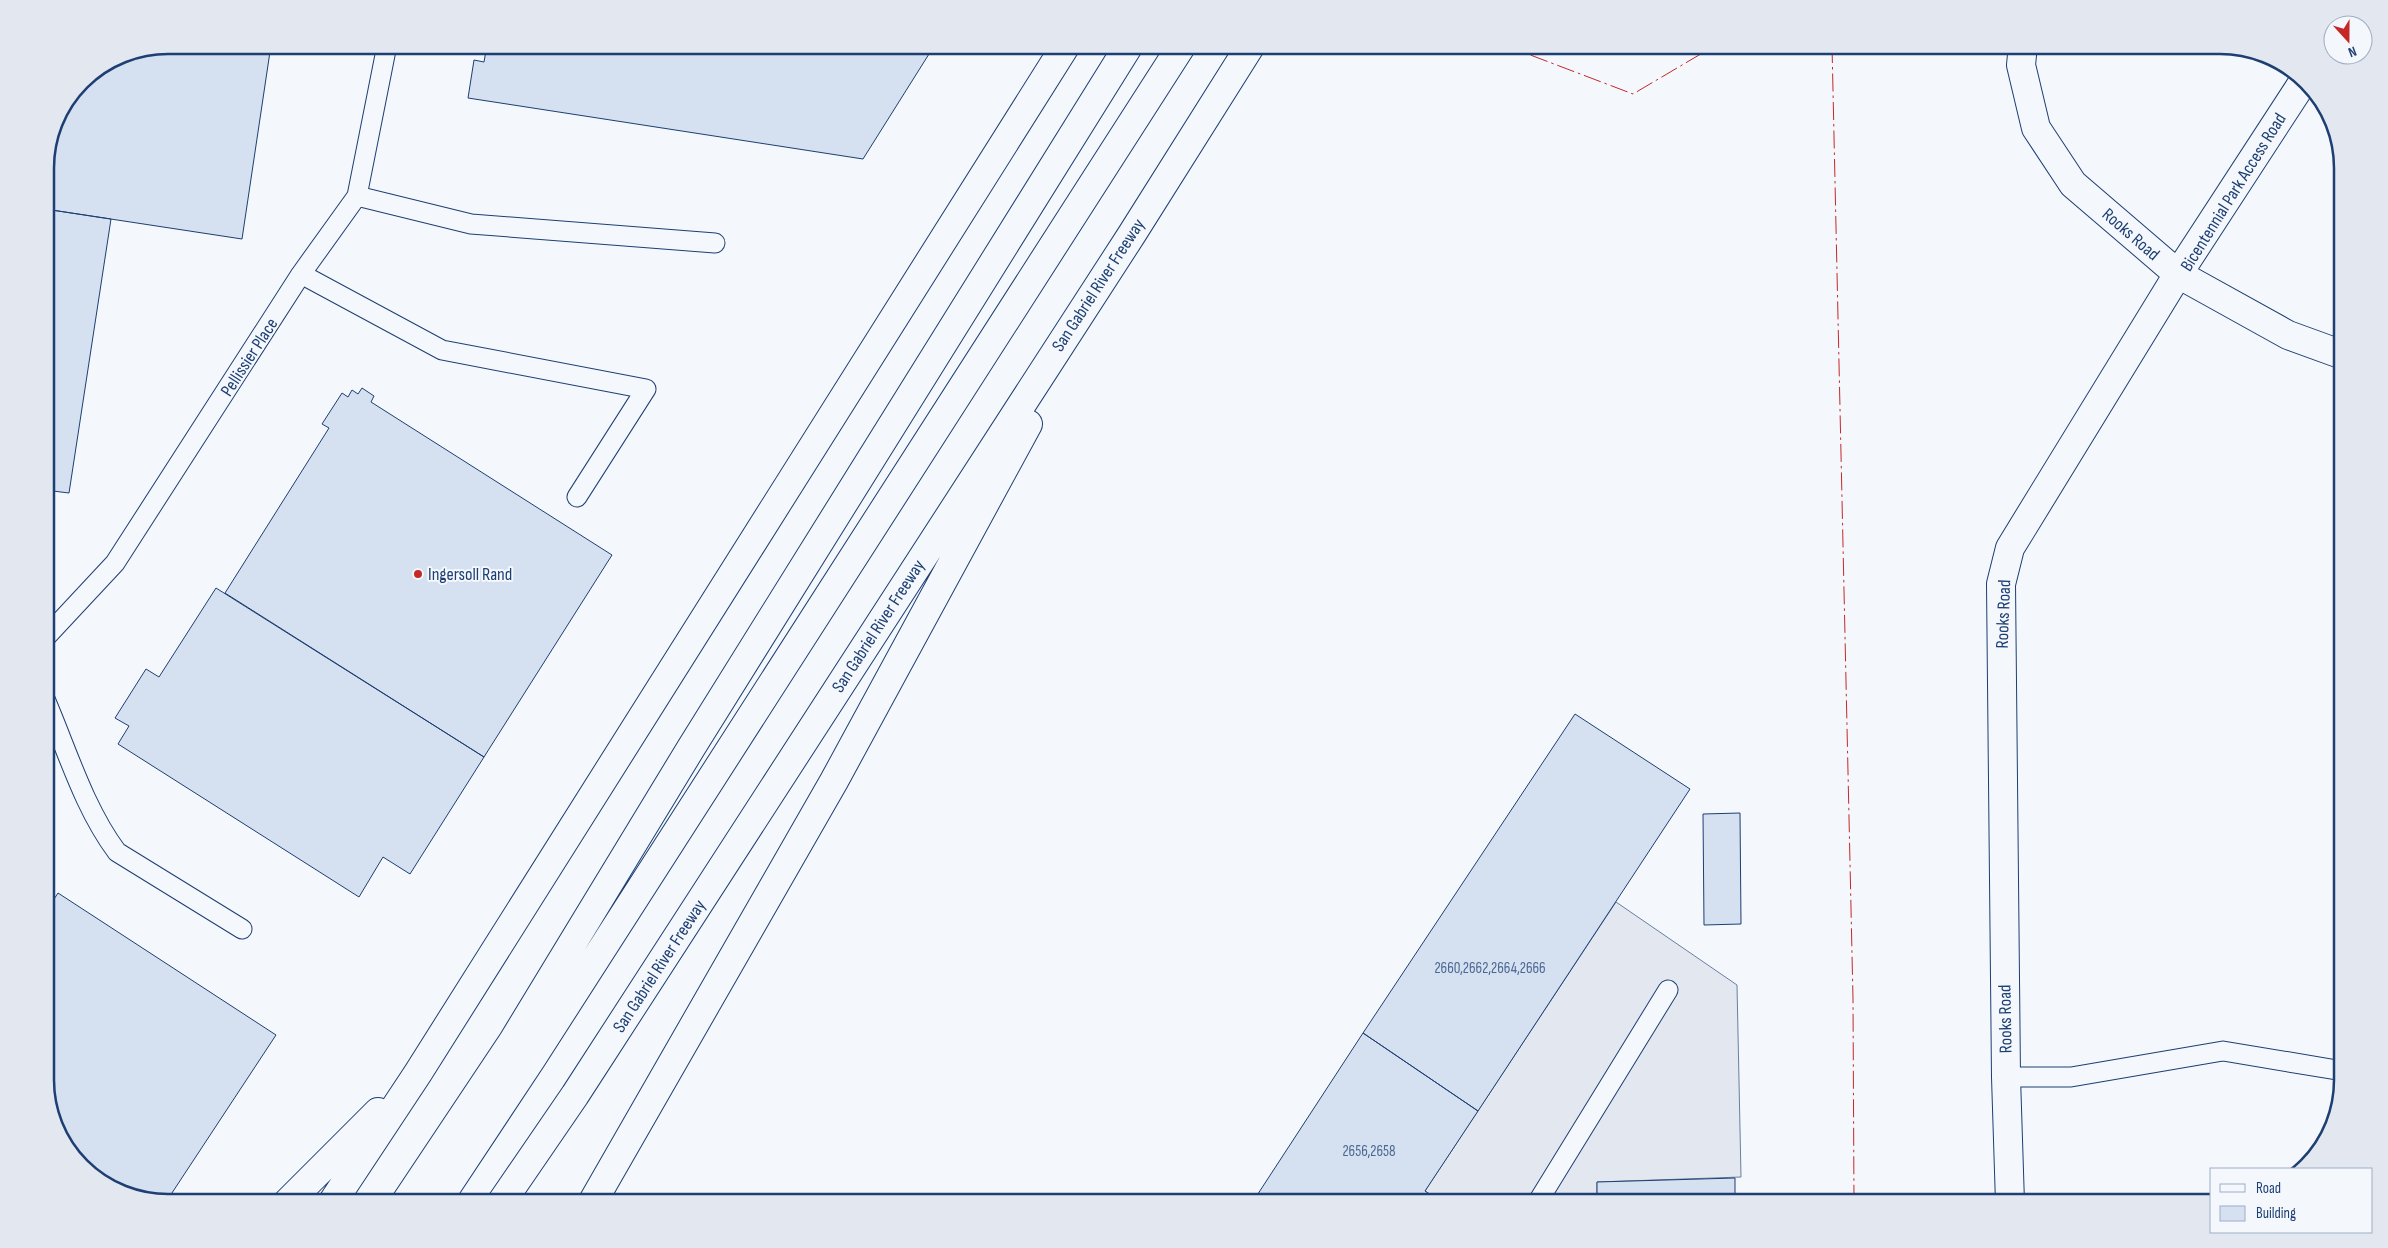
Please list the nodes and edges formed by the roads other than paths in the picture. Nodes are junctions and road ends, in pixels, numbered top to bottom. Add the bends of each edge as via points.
1 (385, 54) edge
2 (1060, 54) edge
3 (1123, 54) edge
4 (1176, 54) edge
5 (1245, 54) edge
6 (2022, 54) edge
7 (2300, 87) edge
8 (358, 196) junction
9 (1132, 234) junction
10 (716, 243) dead end
11 (301, 274) junction
12 (2178, 274) junction
13 (2334, 352) edge
14 (577, 497) dead end
15 (54, 628) edge
16 (54, 720) edge
17 (242, 929) dead end
18 (1668, 990) dead end
19 (2334, 1070) edge
20 (418, 1073) junction
21 (2006, 1077) junction
22 (296, 1194) edge
23 (338, 1194) edge
24 (411, 1194) edge
25 (442, 1194) edge
26 (507, 1194) edge
27 (597, 1194) edge
28 (1543, 1194) edge
29 (2010, 1194) edge

1 - 8 lane, Pellissier Place
2 - 20 main road
3 - 24 main road via 691,748 513,1041
4 - 25 main road
5 - 9 main road, San Gabriel River Freeway
6 - 12 main road, Rooks Road via 2021,65 2036,128 2073,184
7 - 12 main road, Bicentennial Park Access Road
8 - 10 lane via 471,224
8 - 11 lane, Pellissier Place
9 - 26 main road, San Gabriel River Freeway via 580,1087
9 - 27 main road via 834,781
11 - 14 lane via 442,350 646,389
11 - 15 lane, Pellissier Place via 115,564
12 - 13 main road, Bicentennial Park Access Road via 2288,336
12 - 21 main road, Rooks Road via 2010,548 2001,584
16 - 17 lane via 87,797 117,852
18 - 28 lane
19 - 21 lane via 2223,1051 2071,1076
20 - 22 main road
20 - 23 main road
21 - 29 main road, Rooks Road

